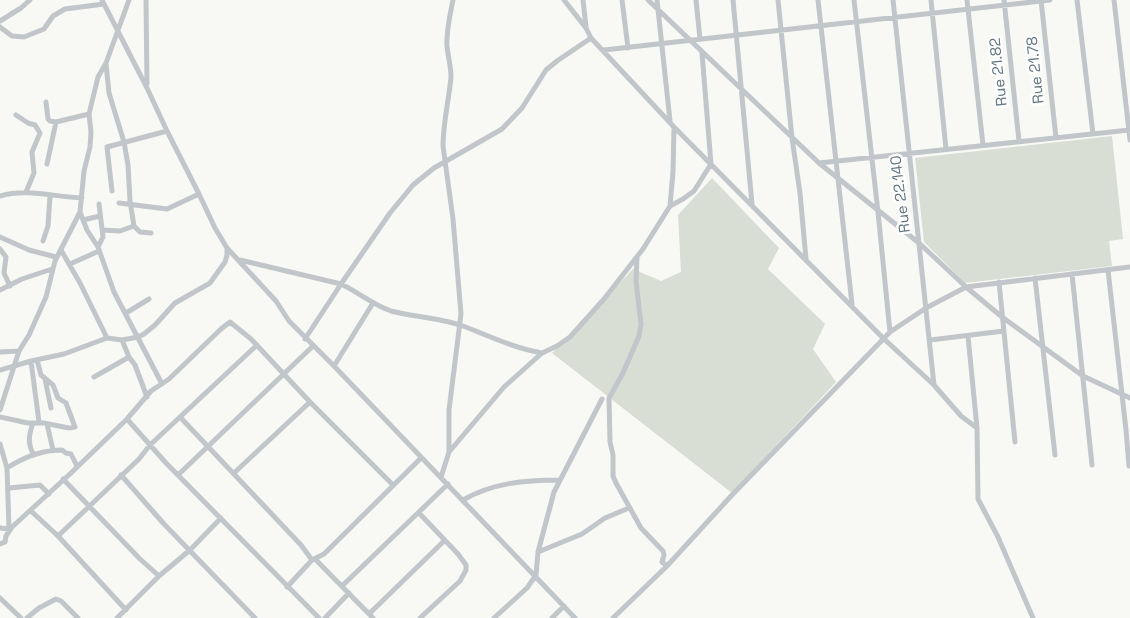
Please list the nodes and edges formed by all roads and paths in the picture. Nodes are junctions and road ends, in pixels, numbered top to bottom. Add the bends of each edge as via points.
1 (30, 0) edge
2 (129, 0) edge
3 (146, 0) edge
4 (453, 0) edge
5 (564, 0) edge
6 (583, 0) edge
7 (622, 0) edge
8 (648, 0) edge
9 (657, 0) edge
10 (696, 0) edge
11 (733, 0) edge
12 (778, 0) edge
13 (818, 0) edge
14 (854, 0) edge
15 (893, 0) edge
16 (931, 0) edge
17 (967, 0) edge
18 (1041, 0) edge
19 (1050, 0) edge
20 (1077, 0) edge
21 (1114, 0) edge
22 (103, 2) edge
23 (1004, 3) edge
24 (658, 8) junction
25 (968, 9) junction
26 (932, 13) junction
27 (895, 17) junction
28 (0, 21) edge
29 (857, 21) junction
30 (820, 26) junction
31 (0, 27) edge
32 (586, 28) junction
33 (118, 30) junction
34 (782, 30) junction
35 (737, 35) junction
36 (591, 38) junction
37 (700, 39) junction
38 (689, 40) junction
39 (663, 44) junction
40 (628, 48) junction
41 (604, 50) junction
42 (702, 53) junction
43 (106, 64) junction
44 (147, 88) junction
45 (742, 89) junction
46 (46, 102) dead end
47 (89, 114) junction
48 (16, 115) dead end
49 (56, 122) junction
50 (670, 122) junction
51 (674, 127) junction
52 (1129, 130) edge
53 (167, 131) junction
54 (1093, 134) junction
55 (792, 138) junction
56 (1056, 138) junction
57 (1130, 140) edge
58 (1019, 141) junction
59 (124, 142) junction
60 (983, 145) junction
61 (946, 149) junction
62 (909, 154) junction
63 (871, 158) junction
64 (446, 161) junction
65 (835, 161) junction
66 (819, 163) junction
67 (47, 164) dead end
68 (711, 164) junction
69 (838, 179) junction
70 (112, 191) dead end
71 (26, 192) junction
72 (200, 194) junction
73 (0, 196) edge
74 (50, 196) junction
75 (82, 198) junction
76 (119, 203) dead end
77 (99, 204) dead end
78 (130, 204) junction
79 (752, 204) junction
80 (670, 206) junction
81 (80, 212) junction
82 (878, 212) junction
83 (100, 216) junction
84 (83, 220) junction
85 (134, 226) junction
86 (102, 230) junction
87 (151, 233) dead end
88 (0, 237) edge
89 (43, 241) dead end
90 (919, 243) junction
91 (227, 248) junction
92 (0, 249) edge
93 (98, 249) junction
94 (61, 250) junction
95 (56, 257) junction
96 (637, 257) junction
97 (806, 259) junction
98 (239, 260) junction
99 (70, 264) junction
100 (1130, 267) edge
101 (52, 269) junction
102 (1108, 270) junction
103 (1072, 274) junction
104 (1035, 278) junction
105 (999, 282) junction
106 (340, 284) junction
107 (10, 286) junction
108 (966, 287) junction
109 (0, 290) edge
110 (149, 299) dead end
111 (373, 304) junction
112 (852, 304) junction
113 (926, 308) junction
114 (126, 313) junction
115 (1002, 317) junction
116 (461, 325) junction
117 (1004, 331) junction
118 (890, 332) junction
119 (968, 336) junction
120 (138, 337) junction
121 (107, 338) junction
122 (883, 338) junction
123 (305, 339) junction
124 (122, 340) junction
125 (930, 340) junction
126 (257, 345) junction
127 (313, 346) junction
128 (1043, 346) junction
129 (19, 351) junction
130 (0, 352) edge
131 (542, 353) junction
132 (129, 357) junction
133 (34, 360) junction
134 (334, 366) junction
135 (14, 367) junction
136 (0, 370) edge
137 (284, 374) junction
138 (1083, 376) junction
139 (94, 377) dead end
140 (45, 378) junction
141 (162, 384) junction
142 (934, 385) junction
143 (1122, 394) junction
144 (147, 397) junction
145 (1130, 398) edge
146 (602, 399) dead end
147 (310, 402) junction
148 (51, 408) dead end
149 (0, 410) edge
150 (0, 417) edge
151 (180, 417) junction
152 (127, 419) junction
153 (36, 422) junction
154 (47, 424) junction
155 (977, 428) junction
156 (1015, 442) dead end
157 (0, 444) edge
158 (150, 445) junction
159 (207, 446) junction
160 (53, 450) junction
161 (449, 452) junction
162 (34, 455) junction
163 (1055, 455) dead end
164 (421, 458) junction
165 (1092, 465) dead end
166 (77, 466) junction
167 (1129, 466) dead end
168 (8, 468) junction
169 (234, 473) junction
170 (121, 475) junction
171 (178, 475) junction
172 (441, 477) junction
173 (63, 479) junction
174 (8, 480) junction
175 (558, 480) junction
176 (0, 481) edge
177 (448, 484) junction
178 (393, 485) junction
179 (9, 488) junction
180 (49, 494) junction
181 (463, 500) junction
182 (88, 506) junction
183 (629, 508) junction
184 (31, 511) junction
185 (419, 513) junction
186 (221, 518) junction
187 (0, 528) edge
188 (10, 529) junction
189 (58, 536) junction
190 (444, 541) junction
191 (0, 544) edge
192 (190, 550) junction
193 (538, 552) junction
194 (313, 560) junction
195 (667, 566) junction
196 (536, 575) junction
197 (159, 576) junction
198 (342, 586) junction
199 (287, 587) junction
200 (349, 593) junction
201 (0, 598) edge
202 (564, 606) junction
203 (126, 610) junction
204 (372, 616) edge
205 (422, 617) edge
206 (21, 618) edge
207 (27, 618) edge
208 (78, 618) edge
209 (117, 618) edge
210 (254, 618) edge
211 (319, 618) edge
212 (325, 618) edge
213 (494, 618) edge
214 (552, 618) edge
215 (575, 618) edge
216 (613, 618) edge
217 (1034, 618) edge

1 - 28 street
2 - 33 street
3 - 44 street
4 - 64 street via 447,45 451,77 443,130
5 - 32 street
6 - 32 street
7 - 40 street
8 - 24 street
9 - 24 street
10 - 37 street
11 - 35 street
12 - 34 street
13 - 30 street
14 - 29 street
15 - 27 street, Rue 22.140
16 - 26 street
17 - 25 street
18 - 19 street
18 - 23 street
18 - 56 street, Rue 21.78
20 - 54 street
21 - 52 street
22 - 31 street via 65,9 53,16 44,29 24,38 12,36
22 - 33 street
23 - 25 street
23 - 58 street, Rue 21.82
24 - 38 street
24 - 39 street
25 - 26 street
25 - 60 street
26 - 27 street
26 - 61 street
27 - 29 street
27 - 62 street, Rue 22.140
29 - 30 street
29 - 63 street
30 - 34 street
30 - 65 street
32 - 36 street
33 - 43 street
33 - 44 street
34 - 35 street
34 - 55 street
35 - 37 street
35 - 45 street
36 - 41 street
36 - 64 street via 546,70 522,108 502,129
37 - 38 street
38 - 39 street
38 - 42 street
39 - 40 street
39 - 50 street
40 - 41 street
41 - 50 street
42 - 45 street
42 - 68 street
43 - 47 street via 98,77
43 - 59 street via 109,94
44 - 53 street
45 - 55 street
45 - 79 street
46 - 49 street via 48,119
47 - 49 street
47 - 75 street via 90,147
48 - 71 street via 35,125 40,133 32,152 34,170
49 - 67 street
50 - 51 street
51 - 68 street
51 - 80 street
52 - 54 street
52 - 57 street
53 - 59 street
53 - 72 street
54 - 56 street
55 - 66 street
55 - 97 street
56 - 58 street
58 - 60 street
59 - 70 street via 107,147
59 - 78 street
60 - 61 street
61 - 62 street
62 - 63 street
62 - 90 street, Rue 22.140
63 - 65 street
63 - 82 street
64 - 106 street via 413,185
64 - 116 street
65 - 66 street
65 - 69 street
66 - 69 street
68 - 79 street
68 - 80 street via 694,190
69 - 82 street
69 - 112 street
71 - 73 street
71 - 74 street
72 - 78 street via 167,209
72 - 91 street via 214,228
74 - 75 street
74 - 89 street via 48,226
75 - 81 street
76 - 78 street
77 - 83 street
78 - 85 street
79 - 97 street
80 - 96 street
81 - 84 street
81 - 94 street
82 - 90 street
82 - 118 street
83 - 84 street
83 - 86 street
84 - 93 street
85 - 86 street
85 - 87 street via 140,232
86 - 93 street
88 - 95 street
90 - 108 street
90 - 113 street, Rue 22.140
91 - 98 street
91 - 120 street via 225,262 210,283 175,303 155,325
92 - 107 street via 6,259 4,273
93 - 99 street
93 - 114 street via 114,292
94 - 95 street
94 - 99 street
95 - 101 street
96 - 131 street via 570,337
96 - 183 street via 639,336 608,404 613,476
97 - 112 street
98 - 106 street
98 - 123 street
99 - 121 street
100 - 102 street
101 - 107 street
101 - 129 street via 46,297
102 - 103 street
102 - 143 street
103 - 104 street
103 - 138 street
104 - 105 street
104 - 128 street
105 - 108 street
105 - 115 street
106 - 111 street
106 - 123 street
107 - 109 street
108 - 113 street
108 - 115 street
110 - 114 street
111 - 116 street
111 - 134 street
112 - 122 street
113 - 118 street
113 - 125 street, Rue 22.140
114 - 120 street
115 - 117 street
115 - 128 street
116 - 131 street via 498,341
116 - 161 street via 449,410
117 - 119 street
117 - 156 street
118 - 122 street
119 - 125 street
119 - 155 street
120 - 124 street
120 - 141 street
121 - 124 street
121 - 133 street via 64,354
122 - 142 street
122 - 195 street
123 - 127 street
124 - 132 street
125 - 142 street, Rue 22.140
126 - 137 street
126 - 141 street via 230,322
126 - 151 street
127 - 134 street
127 - 137 street
128 - 138 street
128 - 163 street
129 - 130 street
129 - 135 street
131 - 161 street via 504,386
132 - 139 street
132 - 144 street
133 - 135 street
133 - 140 street
133 - 153 street
134 - 164 street
135 - 136 street
135 - 149 street
137 - 147 street
137 - 159 street
138 - 143 street
138 - 165 street
140 - 148 street
140 - 154 street via 53,385 58,398 65,401 75,426
141 - 144 street
142 - 155 street via 961,416
143 - 145 street
143 - 167 street
144 - 152 street
146 - 175 street
147 - 169 street
147 - 178 street
150 - 153 street
151 - 158 street
151 - 159 street
152 - 158 street
152 - 166 street
153 - 154 street
153 - 162 street via 29,438
154 - 160 street
155 - 217 street via 978,499
157 - 168 street
158 - 170 street
158 - 171 street
159 - 169 street
159 - 171 street
160 - 162 street
160 - 166 street via 71,454
161 - 172 street
162 - 168 street
164 - 172 street
164 - 178 street
166 - 173 street
168 - 174 street
169 - 194 street
170 - 182 street
170 - 192 street
171 - 186 street
172 - 177 street
173 - 180 street
173 - 182 street
174 - 176 street
174 - 179 street
175 - 181 street via 502,484
175 - 193 street
177 - 181 street
177 - 185 street
178 - 194 street via 324,554
179 - 180 street via 40,485
179 - 188 street
180 - 184 street
181 - 196 street
182 - 189 street
182 - 197 street
183 - 193 street via 605,518 582,534
183 - 195 street via 641,528 663,551 662,562
184 - 188 street
184 - 189 street
185 - 190 street
185 - 198 street
186 - 192 street
186 - 199 street
187 - 188 street
188 - 191 street
189 - 203 street
190 - 204 street
190 - 205 street via 463,560 466,570
192 - 197 street
192 - 210 street
193 - 196 street
194 - 198 street
194 - 199 street
195 - 216 street
196 - 202 street
196 - 213 street via 527,588
197 - 203 street
198 - 200 street
199 - 211 street
200 - 204 street
200 - 212 street
201 - 206 street
202 - 214 street
202 - 215 street
203 - 209 street
207 - 208 street via 56,598

